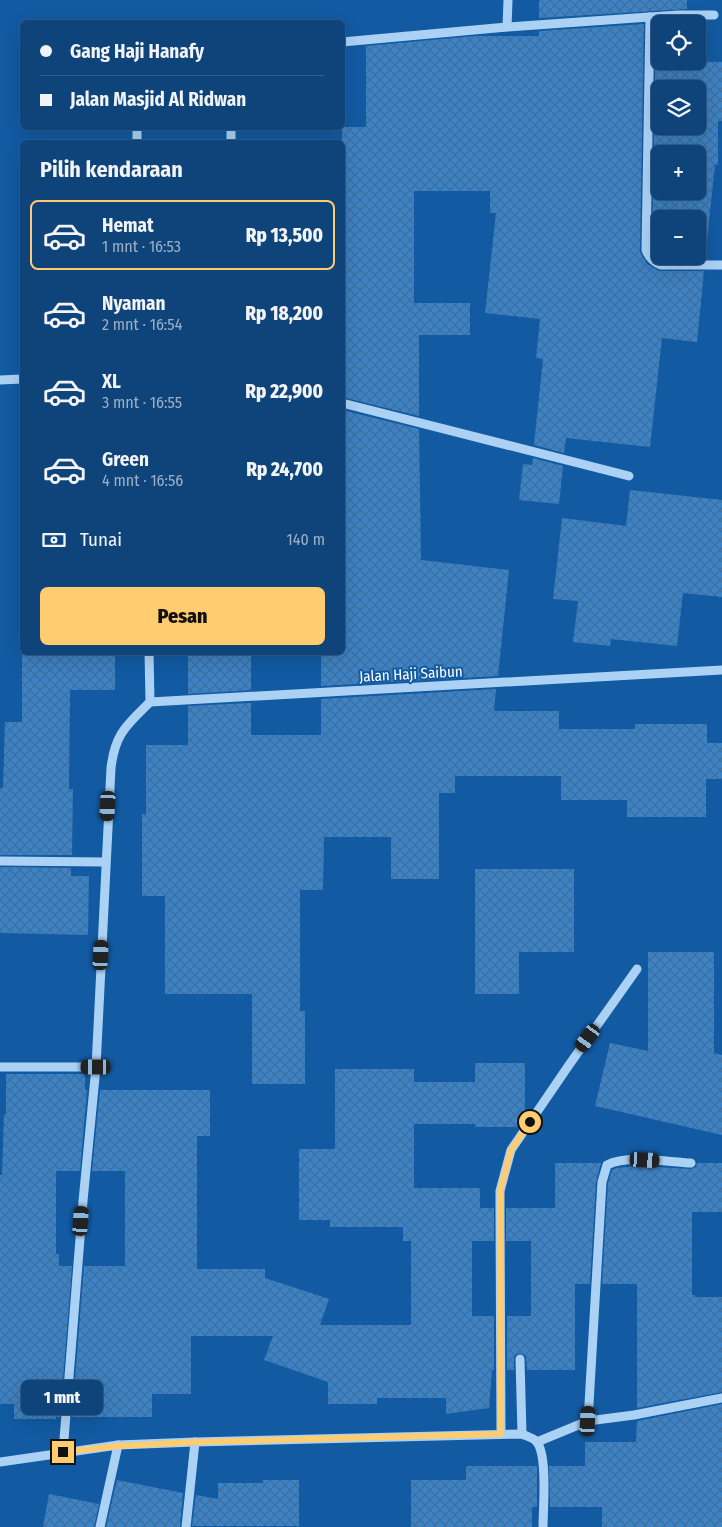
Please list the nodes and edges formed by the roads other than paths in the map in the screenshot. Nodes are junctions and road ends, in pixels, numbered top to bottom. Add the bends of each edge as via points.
1 (508, 0) edge
2 (714, 15) dead end
3 (650, 17) junction
4 (508, 27) junction
5 (345, 42) edge
6 (722, 265) edge
7 (20, 379) edge
8 (0, 380) edge
9 (345, 404) edge
10 (629, 476) dead end
11 (148, 655) edge
12 (722, 670) edge
13 (150, 702) junction
14 (0, 860) edge
15 (105, 862) junction
16 (637, 969) dead end
17 (0, 1067) edge
18 (96, 1067) junction
19 (691, 1163) dead end
20 (520, 1359) dead end
21 (722, 1398) edge
22 (588, 1421) junction
23 (501, 1434) junction
24 (522, 1434) junction
25 (195, 1442) junction
26 (537, 1442) junction
27 (118, 1446) junction
28 (63, 1452) junction
29 (0, 1462) edge
30 (100, 1527) edge
31 (186, 1527) edge
32 (543, 1527) edge

1 - 4 street
2 - 3 street
3 - 4 street
3 - 6 street via 646,250 655,263
4 - 5 street
7 - 8 street
9 - 10 street
11 - 13 street
12 - 13 street, Jalan Haji Saibun
13 - 15 street via 122,731 114,746
14 - 15 street
15 - 18 street
16 - 23 street via 511,1150 503,1178 500,1211
17 - 18 street
18 - 28 street
19 - 22 street via 630,1160 607,1165 602,1182
20 - 24 street
21 - 22 street
22 - 26 street
23 - 24 street
23 - 25 street
24 - 26 street
25 - 27 street
25 - 31 street
26 - 32 street via 542,1452 544,1477
27 - 28 street
27 - 30 street
28 - 29 street

